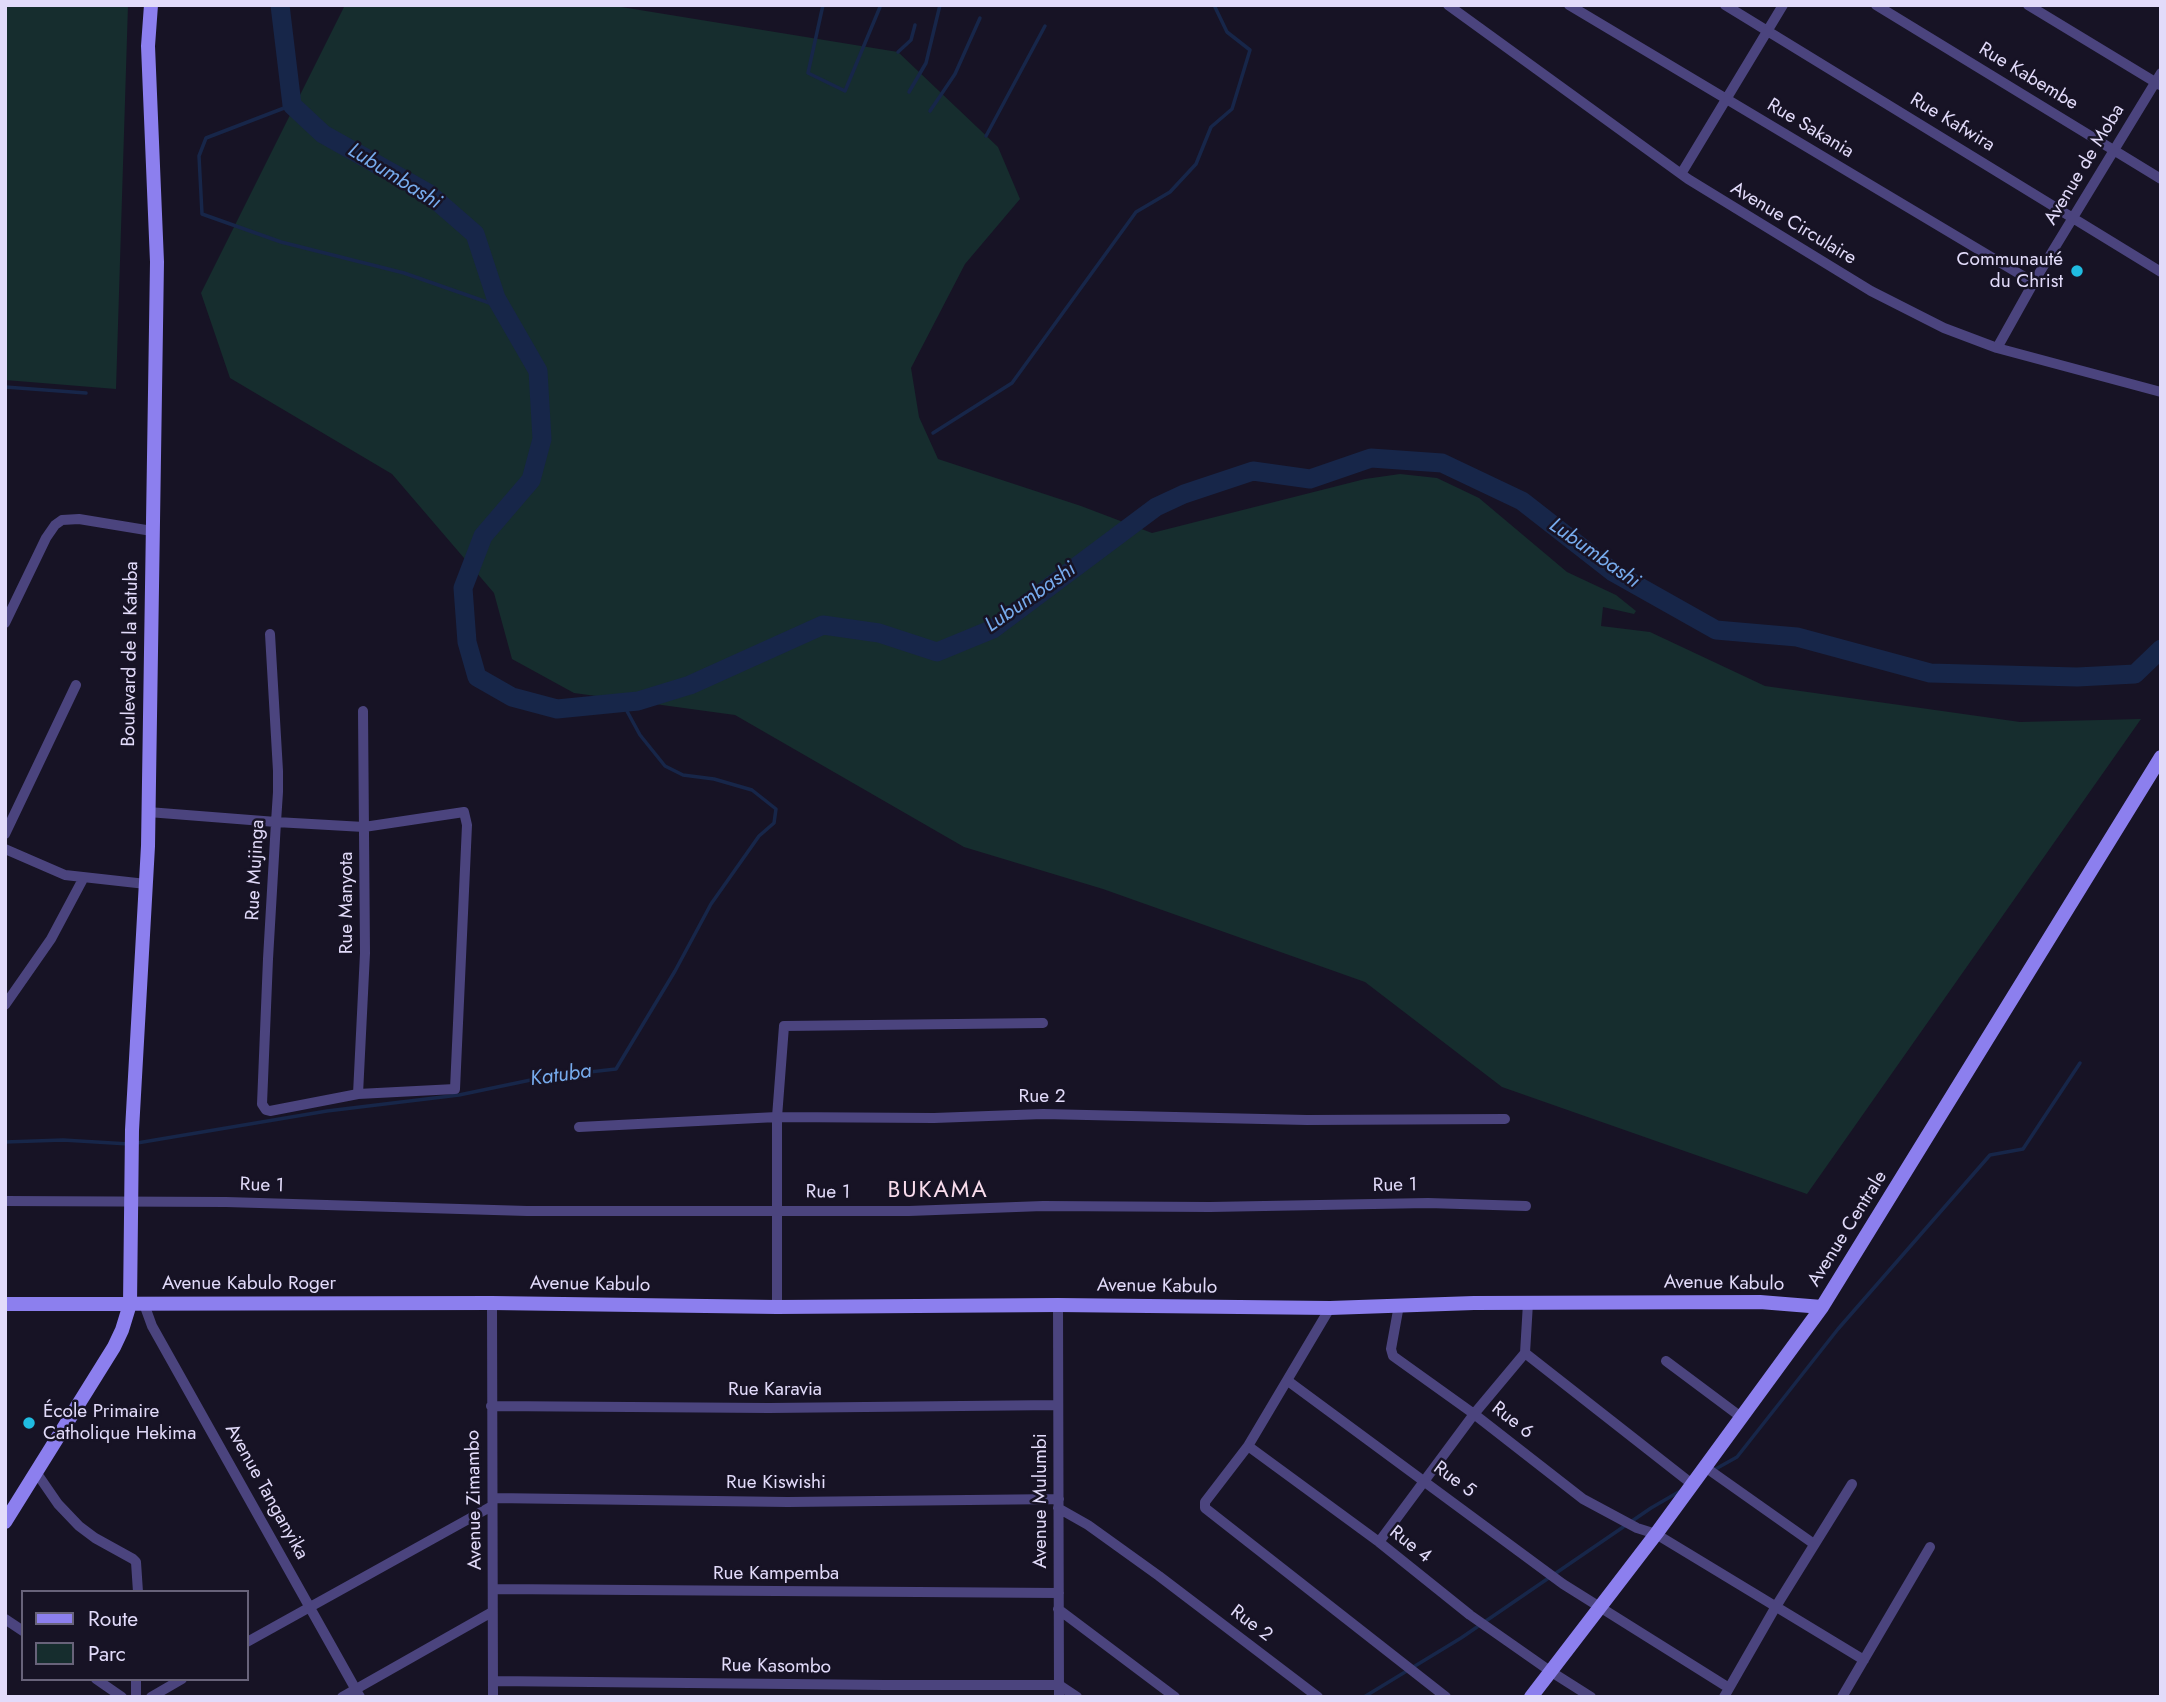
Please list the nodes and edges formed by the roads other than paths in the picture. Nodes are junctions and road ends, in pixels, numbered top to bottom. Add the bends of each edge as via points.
1 (151, 5) edge
2 (1448, 5) edge
3 (1569, 5) edge
4 (1725, 5) edge
5 (1783, 5) edge
6 (1876, 5) edge
7 (2028, 5) edge
8 (1767, 31) junction
9 (2159, 80) edge
10 (1724, 100) junction
11 (2114, 150) junction
12 (1681, 174) junction
13 (2161, 179) edge
14 (2073, 217) junction
15 (2161, 272) edge
16 (2033, 282) junction
17 (1997, 348) junction
18 (2161, 392) edge
19 (152, 531) junction
20 (5, 623) edge
21 (270, 634) dead end
22 (76, 685) dead end
23 (363, 711) dead end
24 (2161, 757) edge
25 (148, 812) junction
26 (276, 822) junction
27 (364, 827) junction
28 (5, 834) edge
29 (5, 849) edge
30 (83, 879) junction
31 (146, 884) junction
32 (5, 1005) edge
33 (1042, 1023) dead end
34 (358, 1094) junction
35 (777, 1117) junction
36 (1505, 1119) dead end
37 (579, 1127) dead end
38 (5, 1201) edge
39 (131, 1201) junction
40 (1526, 1206) dead end
41 (778, 1210) junction
42 (492, 1303) junction
43 (1528, 1303) junction
44 (5, 1304) edge
45 (137, 1304) junction
46 (1058, 1305) junction
47 (1399, 1305) junction
48 (777, 1307) junction
49 (1822, 1307) junction
50 (1330, 1308) junction
51 (1525, 1353) junction
52 (1666, 1361) dead end
53 (1288, 1381) junction
54 (1058, 1405) junction
55 (491, 1406) junction
56 (1474, 1414) junction
57 (1741, 1417) junction
58 (1248, 1446) junction
59 (1705, 1466) junction
60 (36, 1472) junction
61 (1425, 1480) junction
62 (1692, 1484) junction
63 (1852, 1484) dead end
64 (492, 1502) junction
65 (1058, 1504) junction
66 (5, 1522) edge
67 (1656, 1534) junction
68 (1379, 1542) junction
69 (1814, 1544) junction
70 (1930, 1547) dead end
71 (494, 1589) junction
72 (138, 1590) edge
73 (1059, 1593) junction
74 (310, 1606) junction
75 (1599, 1608) junction
76 (1774, 1608) junction
77 (1058, 1609) junction
78 (492, 1612) junction
79 (5, 1619) edge
80 (21, 1630) edge
81 (248, 1641) edge
82 (1864, 1661) junction
83 (1550, 1671) junction
84 (99, 1681) edge
85 (179, 1681) edge
86 (493, 1681) junction
87 (1059, 1685) junction
88 (1726, 1692) edge
89 (358, 1693) edge
90 (122, 1697) edge
91 (151, 1697) edge
92 (342, 1697) edge
93 (493, 1697) edge
94 (1059, 1697) edge
95 (1077, 1697) edge
96 (1175, 1697) edge
97 (1318, 1697) edge
98 (1446, 1697) edge
99 (1531, 1697) edge
100 (1591, 1697) edge
101 (1842, 1697) edge

1 - 19 street, Boulevard de la Katuba via 148,46 157,262
2 - 12 street, Avenue Circulaire
3 - 10 street, Rue Sakania
4 - 8 street, Rue Kafwira
5 - 8 street
6 - 11 street, Rue Kabembe
7 - 9 street
8 - 10 street
8 - 14 street, Rue Kafwira
9 - 11 street, Avenue de Moba
10 - 12 street
10 - 16 street, Rue Sakania
11 - 13 street, Rue Kabembe
11 - 14 street, Avenue de Moba
12 - 17 street, Avenue Circulaire via 1871,291 1944,328
14 - 15 street, Rue Kafwira
14 - 16 street, Avenue de Moba
16 - 17 street, Avenue de Moba
17 - 18 street, Avenue Circulaire
19 - 20 street via 62,520 46,538
19 - 25 street, Boulevard de la Katuba
21 - 26 street, Rue Mujinga via 278,771
22 - 28 street
23 - 27 street, Rue Manyota
24 - 49 street, Avenue Centrale
25 - 26 street
25 - 31 street, Boulevard de la Katuba
26 - 27 street
26 - 34 street, Rue Mujinga via 262,1104 270,1111
27 - 34 street, Rue Manyota via 365,953
27 - 34 street via 464,811 467,825 455,1089
29 - 30 street
30 - 31 street
30 - 32 street via 51,939
31 - 39 street, Boulevard de la Katuba
33 - 35 street via 785,1026
35 - 36 street, Rue 2 via 1043,1114
35 - 37 street, Rue 2
35 - 41 street
38 - 39 street, Rue 1
39 - 41 street, Rue 1 via 527,1211
39 - 45 street, Boulevard de la Katuba
40 - 41 street, Rue 1 via 1428,1203
41 - 48 street
42 - 45 street, Avenue Kabulo Roger
42 - 48 street, Avenue Kabulo
42 - 55 street, Avenue Zimambo
43 - 47 street, Avenue Kabulo
43 - 49 street, Avenue Kabulo via 1760,1302
43 - 51 street
44 - 45 street, Avenue Kabulo Roger
45 - 60 street, Boulevard de la Katuba
45 - 74 street, Avenue Tanganyika
46 - 48 street, Avenue Kabulo
46 - 50 street, Avenue Kabulo
46 - 54 street, Avenue Mulumbi
47 - 50 street, Avenue Kabulo
47 - 56 street, Rue 6 via 1393,1356
49 - 57 street, Avenue Centrale
50 - 53 street
51 - 56 street
51 - 62 street
52 - 57 street
53 - 58 street
53 - 61 street, Rue 5
54 - 55 street, Rue Karavia
54 - 65 street, Avenue Mulumbi
55 - 64 street, Avenue Zimambo
56 - 61 street
56 - 67 street, Rue 6 via 1583,1499
57 - 59 street, Avenue Centrale
58 - 68 street, Rue 4
58 - 98 street via 1205,1508
59 - 62 street, Avenue Centrale
59 - 69 street
60 - 66 street, Boulevard de la Katuba
60 - 72 street via 79,1526 136,1562
61 - 68 street
61 - 75 street, Rue 5
62 - 67 street, Avenue Centrale
63 - 69 street
64 - 65 street, Rue Kiswishi
64 - 71 street, Avenue Zimambo
64 - 74 street
65 - 73 street, Avenue Mulumbi
65 - 97 street, Rue 2
67 - 75 street, Avenue Centrale
67 - 76 street, Rue 6
68 - 83 street, Rue 4
69 - 76 street
70 - 82 street
71 - 73 street, Rue Kampemba
71 - 78 street, Avenue Zimambo
73 - 77 street, Avenue Mulumbi
74 - 81 street
74 - 89 street, Avenue Tanganyika
75 - 83 street, Avenue Centrale
75 - 88 street, Rue 5
76 - 82 street, Rue 6
76 - 88 street
77 - 87 street, Avenue Mulumbi
77 - 96 street
78 - 86 street, Avenue Zimambo
78 - 89 street
79 - 80 street
82 - 101 street
83 - 99 street, Avenue Centrale
83 - 100 street, Rue 4
84 - 90 street
85 - 91 street
86 - 87 street, Rue Kasombo
86 - 93 street, Avenue Zimambo
87 - 94 street, Avenue Mulumbi
87 - 95 street
89 - 92 street

